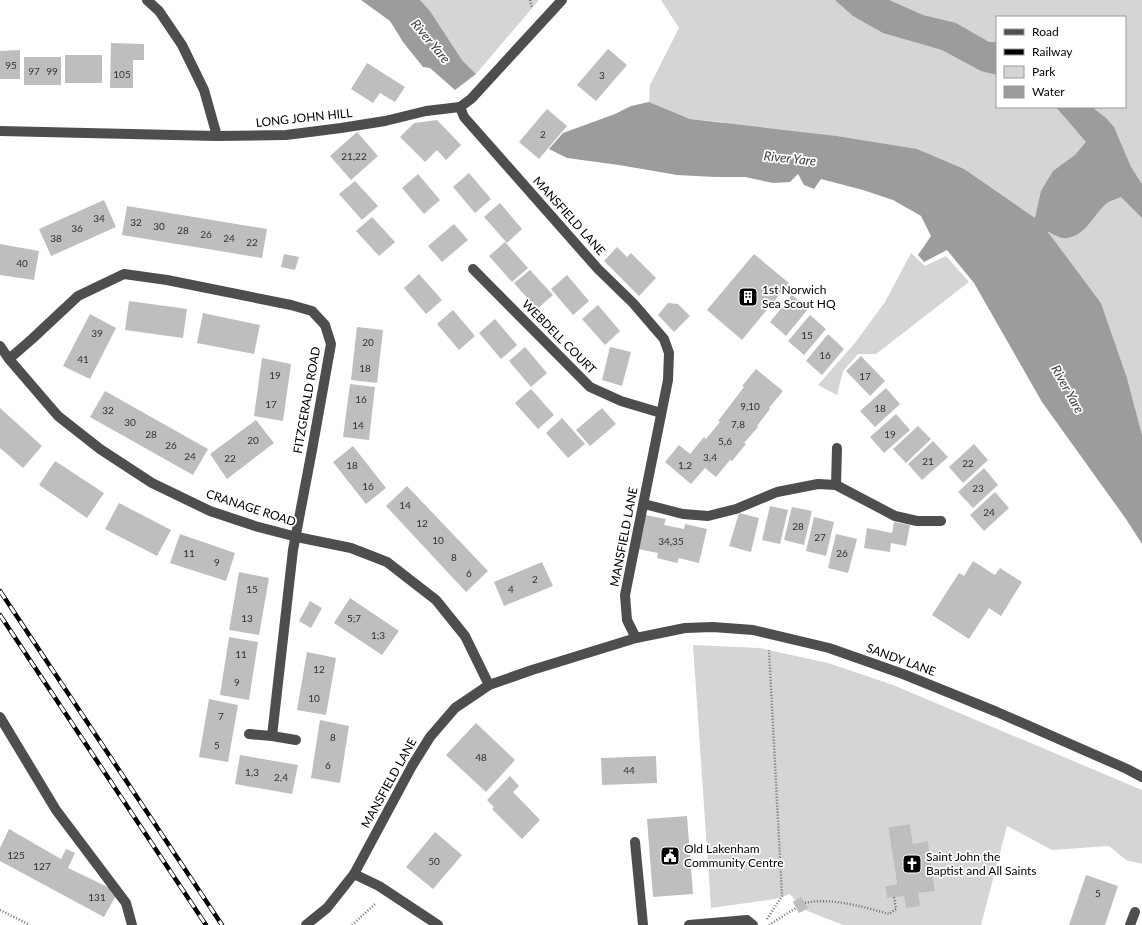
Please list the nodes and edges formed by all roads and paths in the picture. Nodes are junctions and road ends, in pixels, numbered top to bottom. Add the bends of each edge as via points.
1 (147, 0) edge
2 (562, 0) edge
3 (460, 107) junction
4 (0, 131) edge
5 (217, 136) junction
6 (473, 269) dead end
7 (0, 346) edge
8 (9, 359) junction
9 (662, 413) junction
10 (837, 448) dead end
11 (836, 485) junction
12 (644, 504) junction
13 (941, 521) dead end
14 (297, 537) junction
15 (636, 638) junction
16 (769, 655) dead end
17 (489, 685) junction
18 (0, 717) edge
19 (249, 734) dead end
20 (272, 736) junction
21 (296, 740) dead end
22 (1142, 777) edge
23 (635, 842) dead end
24 (354, 874) junction
25 (388, 892) junction
26 (894, 897) dead end
27 (805, 903) dead end
28 (796, 908) dead end
29 (0, 910) edge
30 (1135, 912) dead end
31 (30, 925) edge
32 (132, 925) edge
33 (306, 925) edge
34 (352, 925) edge
35 (438, 925) edge
36 (643, 925) edge
37 (689, 925) edge
38 (753, 925) edge
39 (763, 925) edge
40 (768, 925) edge
41 (1130, 925) edge

1 - 5 street via 159,11 182,45 204,90
2 - 3 street, LONG JOHN HILL via 471,99
3 - 5 street, LONG JOHN HILL via 310,132
3 - 9 street, MANSFIELD LANE via 464,117 521,182 598,269 664,338 669,353 669,366
4 - 5 street, LONG JOHN HILL
6 - 9 street, WEBDELL COURT via 590,387 621,401
7 - 8 street, CRANAGE ROAD
8 - 14 street, CRANAGE ROAD via 58,416 100,449 152,483 210,511
8 - 14 street, FITZGERALD ROAD via 78,296 124,274 167,280 312,311 325,325 330,344
9 - 12 street, MANSFIELD LANE
10 - 11 street
11 - 12 street via 818,484 777,492 736,509 708,516 683,514
11 - 13 street via 895,516 917,521
12 - 15 street, MANSFIELD LANE via 625,595 627,620
14 - 17 street, CRANAGE ROAD via 351,548 387,562 436,600 466,636
14 - 20 street, FITZGERALD ROAD via 293,550
15 - 17 street, MANSFIELD LANE
15 - 22 street, SANDY LANE via 685,628 713,627 753,630 829,648 997,712
16 - 39 path via 782,896
17 - 24 street, MANSFIELD LANE via 455,708 430,737
18 - 32 street via 56,810 126,903
19 - 20 street
20 - 21 street
23 - 36 street
24 - 25 street
24 - 33 street, MANSFIELD LANE via 327,908
25 - 34 path
25 - 35 street
26 - 27 path via 896,909 889,914 862,906 813,901
28 - 40 path
29 - 31 path
30 - 41 street
37 - 38 street via 747,920

